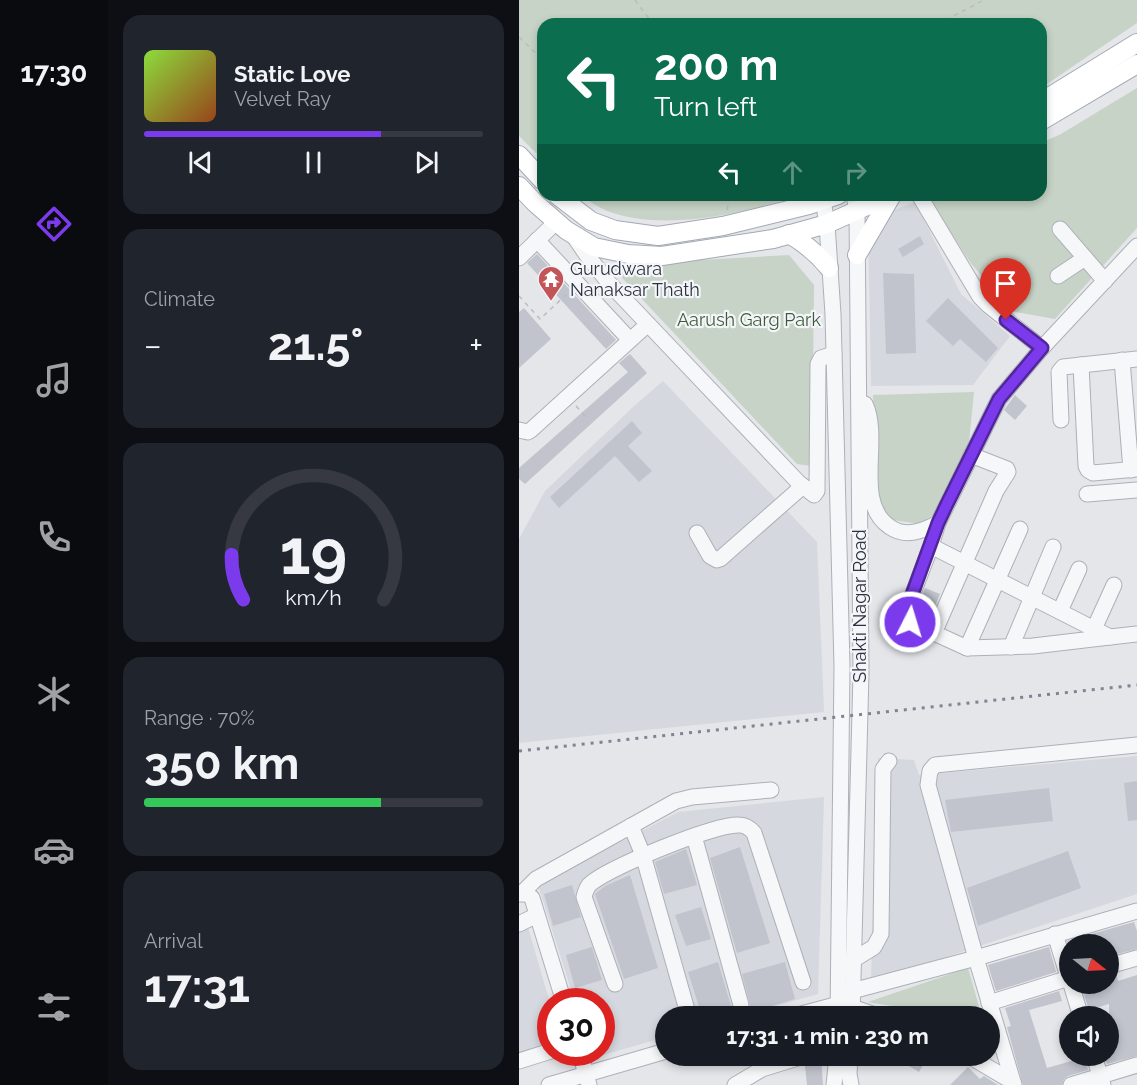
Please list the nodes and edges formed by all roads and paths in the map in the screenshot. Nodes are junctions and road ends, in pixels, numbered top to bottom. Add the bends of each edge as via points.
1 (635, 0) edge
2 (984, 0) edge
3 (648, 18) edge
4 (949, 18) edge
5 (519, 37) edge
6 (1137, 43) edge
7 (537, 54) edge
8 (1137, 64) edge
9 (1047, 98) edge
10 (1047, 117) edge
11 (519, 155) edge
12 (537, 174) edge
13 (519, 186) edge
14 (565, 201) edge
15 (820, 201) edge
16 (830, 201) edge
17 (888, 201) edge
18 (923, 201) edge
19 (855, 203) edge
20 (556, 222) junction
21 (827, 224) junction
22 (1060, 229) dead end
23 (789, 234) junction
24 (573, 235) junction
25 (537, 240) junction
26 (1137, 246) edge
27 (857, 255) junction
28 (519, 258) edge
29 (1085, 258) junction
30 (829, 268) junction
31 (1058, 276) dead end
32 (1105, 281) junction
33 (578, 284) junction
34 (519, 297) edge
35 (648, 324) junction
36 (630, 340) junction
37 (1042, 348) junction
38 (834, 354) junction
39 (1129, 360) edge
40 (1081, 366) junction
41 (858, 391) junction
42 (567, 397) junction
43 (587, 417) dead end
44 (1062, 420) dead end
45 (519, 430) edge
46 (971, 455) junction
47 (1134, 470) edge
48 (803, 486) junction
49 (1137, 490) edge
50 (1087, 494) dead end
51 (938, 523) junction
52 (1020, 529) dead end
53 (697, 533) dead end
54 (931, 546) junction
55 (1053, 547) dead end
56 (965, 563) junction
57 (1079, 569) dead end
58 (998, 579) junction
59 (1115, 585) dead end
60 (1031, 596) junction
61 (1060, 611) junction
62 (1094, 629) junction
63 (934, 633) junction
64 (1136, 633) edge
65 (1110, 637) junction
66 (1011, 647) junction
67 (967, 648) junction
68 (1137, 745) edge
69 (889, 761) dead end
70 (771, 790) dead end
71 (631, 826) junction
72 (694, 836) junction
73 (643, 855) junction
74 (520, 893) edge
75 (1137, 911) edge
76 (537, 915) junction
77 (519, 924) edge
78 (1055, 934) junction
79 (1059, 946) edge
80 (976, 958) junction
81 (1137, 958) edge
82 (852, 960) junction
83 (1119, 963) edge
84 (803, 982) dead end
85 (1059, 983) edge
86 (615, 984) dead end
87 (560, 988) edge
88 (852, 991) junction
89 (989, 1003) junction
90 (741, 1005) dead end
91 (686, 1006) edge
92 (845, 1006) edge
93 (847, 1006) edge
94 (537, 1055) edge
95 (655, 1055) edge
96 (519, 1061) edge
97 (1137, 1065) edge
98 (772, 1066) edge
99 (836, 1066) edge
100 (849, 1066) edge
101 (985, 1066) edge
102 (1097, 1066) edge
103 (588, 1079) edge
104 (1102, 1081) edge
105 (1013, 1083) edge
106 (549, 1085) edge
107 (735, 1085) edge
108 (834, 1085) edge
109 (851, 1085) edge
110 (1071, 1085) edge

1 - 3 path
2 - 4 path
5 - 7 path
6 - 9 main road
8 - 10 main road
11 - 12 main road
13 - 20 main road
14 - 15 main road via 591,221 615,230 658,236 723,226
16 - 21 street, Shakti Nagar Road
17 - 27 main road
18 - 37 street via 980,297
19 - 21 main road
19 - 27 street, Shakti Nagar Road
20 - 24 main road
20 - 25 street
21 - 23 main road
21 - 30 street, Shakti Nagar Road
22 - 29 street
23 - 24 main road via 662,256 594,247
23 - 30 main road via 818,254
24 - 35 street via 609,283
25 - 28 street
25 - 33 street
26 - 32 street
27 - 41 street, Shakti Nagar Road
29 - 31 street
29 - 32 street
30 - 38 street, Shakti Nagar Road
32 - 37 street
33 - 34 path via 540,319
33 - 36 street
35 - 36 street
35 - 48 street
36 - 42 street
37 - 46 street via 999,399
38 - 48 street via 821,358 818,364 817,494
38 - 92 street, Shakti Nagar Road
39 - 40 street
39 - 47 street
40 - 44 street via 1059,372
40 - 47 street via 1088,470
41 - 51 street via 869,420 875,513 887,526 907,533
41 - 82 street, Shakti Nagar Road via 861,673
42 - 43 path
42 - 45 street via 531,430
46 - 51 street
46 - 56 street via 1008,472
48 - 53 street via 720,559 710,556
49 - 50 street
51 - 54 street
52 - 58 street
54 - 56 street
54 - 63 street via 905,614 910,622
55 - 60 street
56 - 58 street
56 - 63 street
57 - 61 street
58 - 60 street
58 - 67 street
59 - 62 street
60 - 61 street
60 - 66 street
61 - 62 street
62 - 65 street
63 - 67 street
64 - 65 street
65 - 66 street
66 - 67 street
68 - 80 street via 935,765 930,771 928,785
69 - 82 street via 883,769 881,934 873,947
70 - 71 street via 676,801
71 - 73 street
71 - 74 street via 536,879
72 - 73 street
72 - 84 street via 735,825 751,830
72 - 90 street
73 - 86 street via 594,882 585,892
73 - 91 street
74 - 76 street via 531,898
75 - 78 street
76 - 77 street
76 - 87 street
78 - 79 street
78 - 80 street
80 - 88 street
80 - 89 street
81 - 83 street
82 - 88 street, Shakti Nagar Road
85 - 89 street
88 - 93 street, Shakti Nagar Road
89 - 105 street
94 - 96 street
95 - 103 street
97 - 104 street
98 - 107 street
99 - 108 street
100 - 109 street
101 - 105 street
102 - 104 street
103 - 106 street
104 - 110 street

